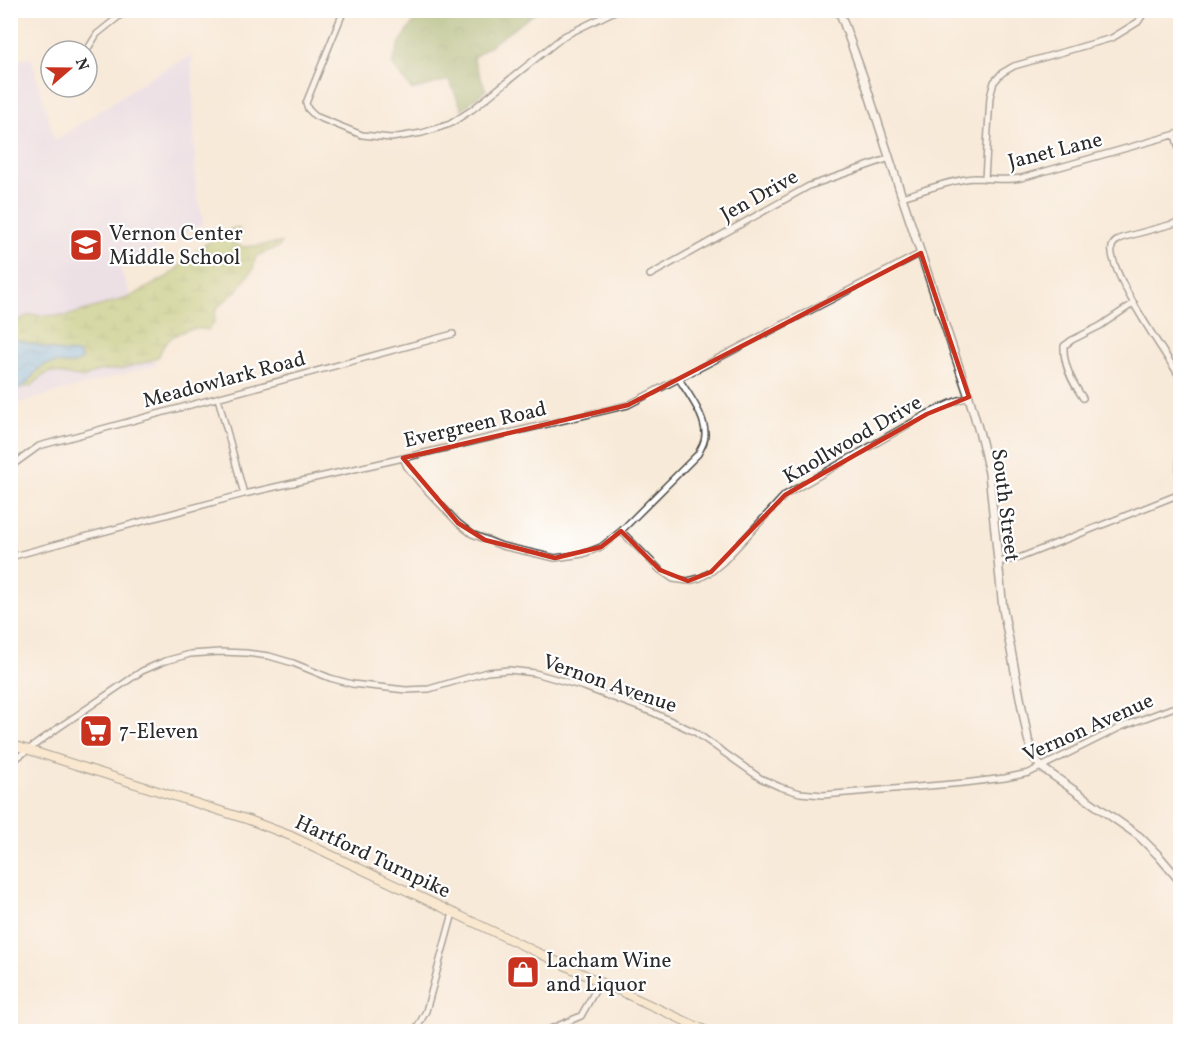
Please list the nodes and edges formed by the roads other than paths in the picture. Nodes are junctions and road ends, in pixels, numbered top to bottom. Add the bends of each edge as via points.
1 (127, 10) edge
2 (344, 10) edge
3 (617, 10) edge
4 (839, 10) edge
5 (1146, 10) edge
6 (94, 39) edge
7 (1178, 134) edge
8 (1180, 153) edge
9 (890, 158) junction
10 (984, 179) junction
11 (902, 197) junction
12 (1180, 222) edge
13 (921, 254) junction
14 (650, 275) dead end
15 (1134, 303) junction
16 (453, 334) dead end
17 (1180, 377) edge
18 (679, 379) junction
19 (969, 397) junction
20 (218, 398) junction
21 (1083, 398) dead end
22 (1180, 449) edge
23 (403, 458) junction
24 (10, 467) edge
25 (1180, 489) edge
26 (244, 494) junction
27 (1180, 494) edge
28 (621, 531) junction
29 (10, 557) edge
30 (998, 562) junction
31 (1180, 705) edge
32 (10, 744) edge
33 (29, 750) junction
34 (10, 763) edge
35 (1041, 767) junction
36 (1180, 881) edge
37 (453, 913) junction
38 (600, 982) junction
39 (415, 1032) edge
40 (543, 1032) edge
41 (709, 1032) edge

1 - 6 street
2 - 3 street via 306,103 308,109 315,116 362,135 390,138 450,124 564,36
4 - 9 street, South Street
5 - 10 street via 1138,22 1113,38 1014,66 1002,73 994,82 990,97
7 - 8 street
7 - 10 street, Janet Lane via 1021,178
9 - 11 street, South Street
9 - 14 street, Jen Drive via 809,186
10 - 11 street, Janet Lane via 973,178
11 - 13 street, South Street
12 - 15 street via 1113,243 1112,258
13 - 18 street, Evergreen Road
13 - 19 street, South Street
15 - 17 street
15 - 21 street via 1064,346 1072,382
16 - 20 street, Meadowlark Road
18 - 23 street, Evergreen Road via 619,407
18 - 28 street via 705,426 705,440 698,454
19 - 28 street, Knollwood Drive via 927,414 785,495 723,562 700,578 673,579
19 - 30 street, South Street via 989,472
20 - 24 street, Meadowlark Road via 39,446
20 - 26 street
22 - 25 street
23 - 26 street, Evergreen Road
23 - 28 street via 406,467 458,523 472,534 502,546 567,557 601,547
26 - 29 street, Evergreen Road
27 - 30 street via 1019,558
30 - 35 street, South Street via 1028,739
31 - 35 street, Vernon Avenue via 1121,727
32 - 33 main road, Hartford Turnpike
33 - 34 street, Vernon Avenue
33 - 35 street, Vernon Avenue via 142,672 190,654 220,652 269,657 352,684 406,690 429,689 487,672 535,673 584,687 695,732 760,777 800,793 823,795 964,783 1005,778
33 - 37 main road, Hartford Turnpike via 249,819
35 - 36 street, South Street via 1139,836
37 - 38 main road, Hartford Turnpike
37 - 39 street via 426,1011
38 - 40 street via 581,1016
38 - 41 main road, Hartford Turnpike

